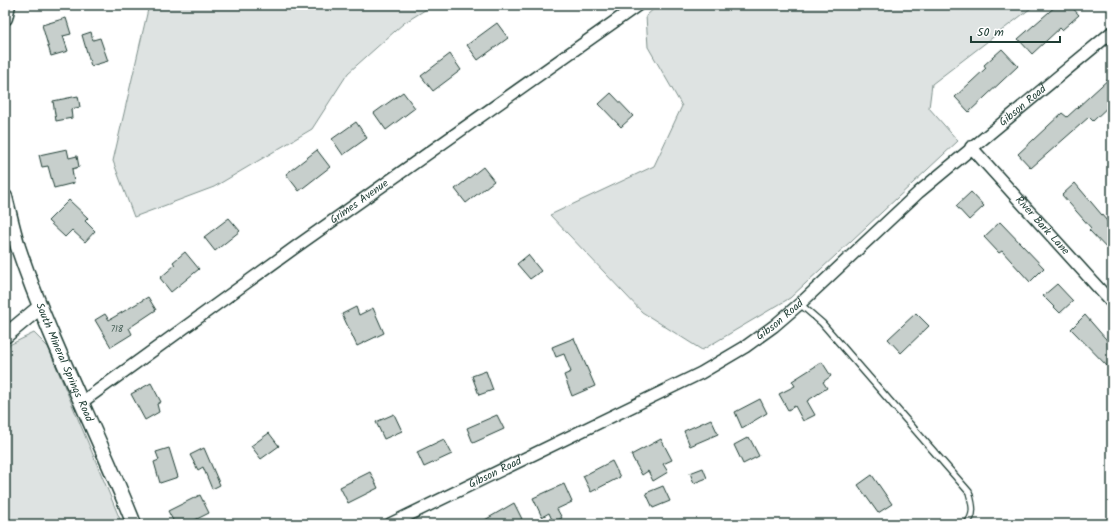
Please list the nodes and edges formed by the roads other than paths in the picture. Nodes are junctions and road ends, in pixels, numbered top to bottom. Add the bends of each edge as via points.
1 (8, 5) edge
2 (638, 5) edge
3 (5, 18) edge
4 (1112, 32) edge
5 (972, 148) junction
6 (5, 197) edge
7 (1112, 303) edge
8 (800, 304) junction
9 (40, 307) junction
10 (5, 336) edge
11 (82, 402) junction
12 (134, 524) edge
13 (390, 524) edge
14 (966, 524) edge

1 - 3 street
2 - 11 street, Grimes Avenue via 300,243
4 - 5 street, Gibson Road
5 - 7 street, River Bark Lane
5 - 8 street, Gibson Road via 913,197
6 - 9 street, South Mineral Springs Road via 18,246
8 - 13 street, Gibson Road via 745,347 701,373
8 - 14 lane via 822,323 969,492 973,508 970,520
9 - 10 street
9 - 11 street, South Mineral Springs Road
11 - 12 street, South Mineral Springs Road

